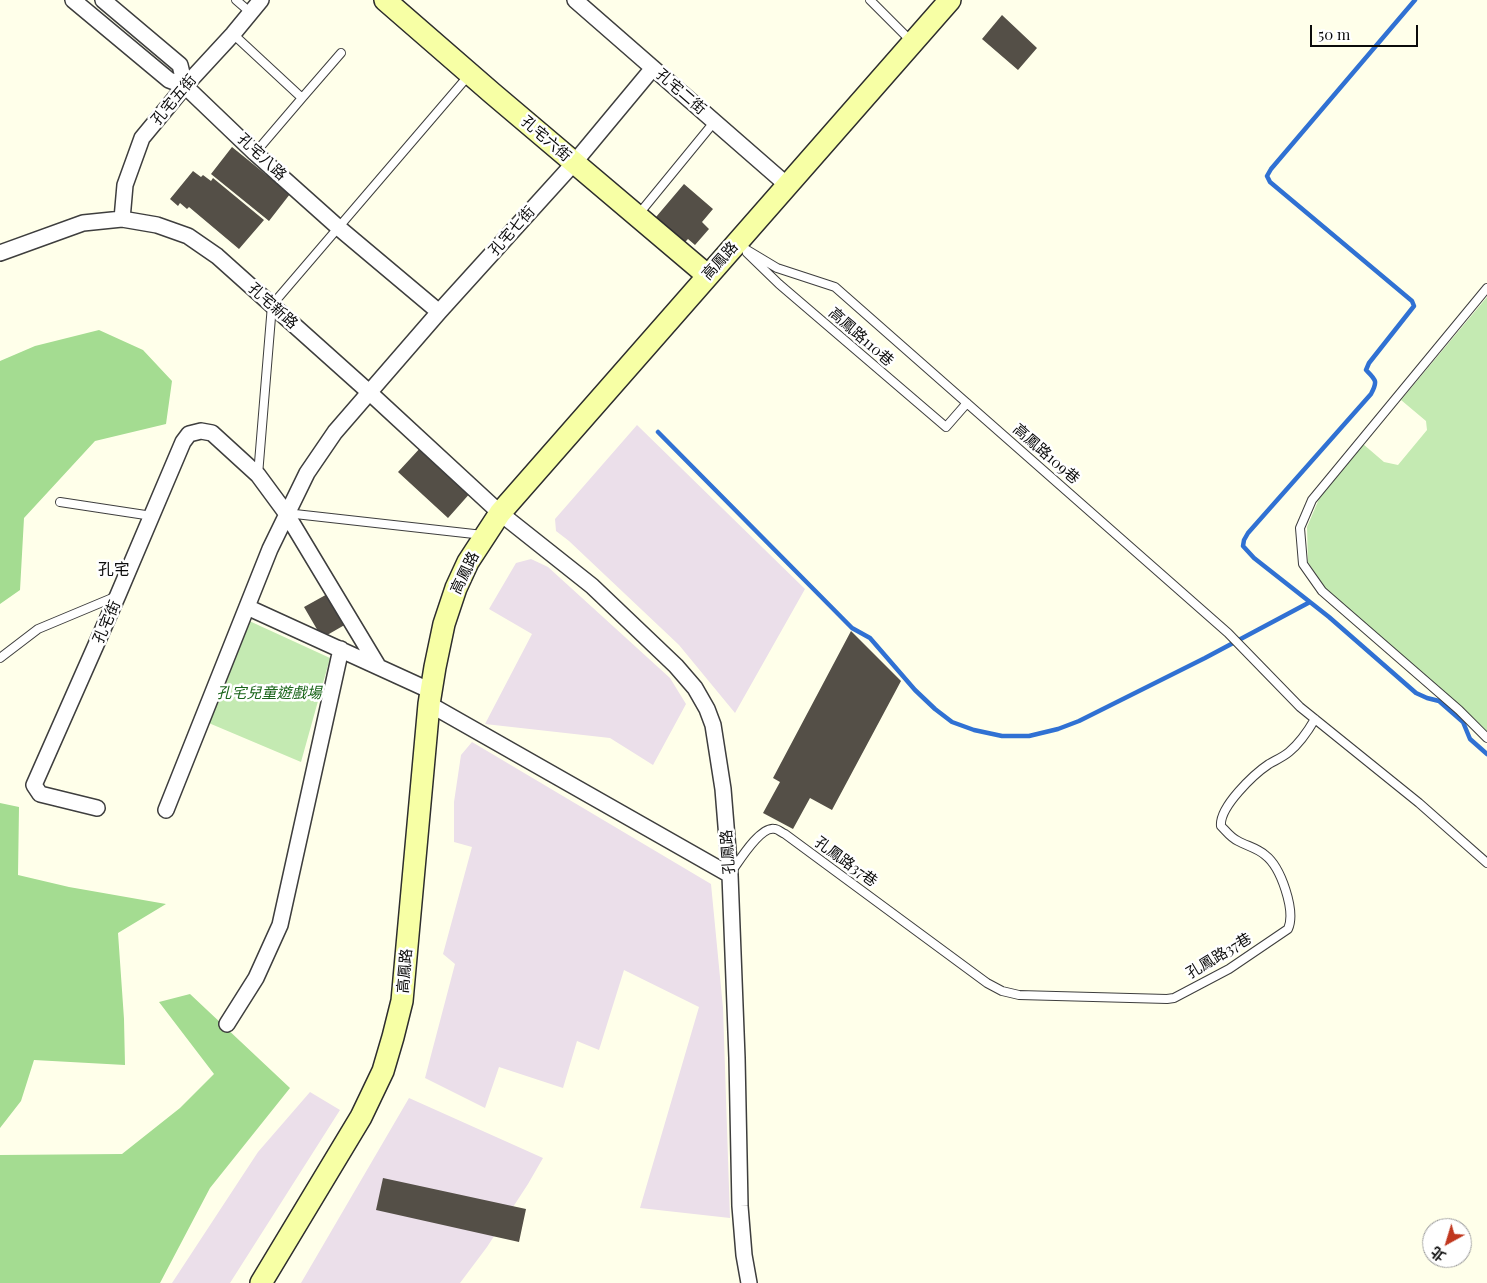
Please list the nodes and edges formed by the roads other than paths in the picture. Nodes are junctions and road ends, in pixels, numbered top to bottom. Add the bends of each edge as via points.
1 (72, 0) edge
2 (103, 0) edge
3 (236, 0) edge
4 (261, 0) edge
5 (386, 0) edge
6 (575, 0) edge
7 (870, 0) edge
8 (950, 0) edge
9 (251, 13) junction
10 (233, 34) junction
11 (912, 42) junction
12 (341, 53) dead end
13 (653, 68) junction
14 (470, 74) junction
15 (185, 86) junction
16 (302, 98) junction
17 (715, 121) junction
18 (256, 152) junction
19 (574, 163) junction
20 (787, 185) junction
21 (637, 216) junction
22 (122, 219) junction
23 (339, 228) junction
24 (736, 243) junction
25 (0, 253) edge
26 (707, 275) junction
27 (1487, 288) edge
28 (272, 305) junction
29 (439, 312) junction
30 (370, 393) junction
31 (967, 403) junction
32 (258, 476) junction
33 (60, 502) dead end
34 (500, 512) junction
35 (286, 513) junction
36 (152, 516) junction
37 (485, 536) junction
38 (118, 595) junction
39 (247, 606) junction
40 (341, 649) junction
41 (0, 658) edge
42 (378, 666) junction
43 (430, 697) junction
44 (1315, 719) junction
45 (1487, 738) edge
46 (97, 808) dead end
47 (166, 810) dead end
48 (1487, 863) edge
49 (730, 875) junction
50 (227, 1024) dead end
51 (261, 1283) edge
52 (749, 1283) edge

1 - 15 street, 孔宅八路 via 169,80
2 - 15 street, 孔宅八路 via 180,65
3 - 9 lane
4 - 9 street, 孔宅五街
5 - 14 street, 孔宅六街
6 - 13 street, 孔宅二街
7 - 11 lane
8 - 11 street, 高鳳路
9 - 10 street, 孔宅五街
10 - 15 street, 孔宅五街
10 - 16 lane
11 - 20 street, 高鳳路
12 - 16 lane
13 - 17 street, 孔宅二街
13 - 19 street, 孔宅七街
14 - 19 street, 孔宅六街
14 - 23 lane
15 - 18 street, 孔宅八路
15 - 22 street, 孔宅五街 via 142,138 125,186
16 - 18 lane
17 - 20 street, 孔宅二街
17 - 21 lane
18 - 23 street, 孔宅八路
19 - 21 street, 孔宅六街
19 - 29 street, 孔宅七街
20 - 24 street, 高鳳路
21 - 26 street, 孔宅六街
22 - 25 street, 孔宅新路 via 83,223
22 - 28 street, 孔宅新路 via 157,225 188,236 217,256
23 - 28 lane
23 - 29 street, 孔宅八路
24 - 26 street, 高鳳路
24 - 31 lane, 高鳳路109巷 via 777,268 835,287
24 - 31 lane, 高鳳路110巷 via 946,427
26 - 34 street, 高鳳路
27 - 45 lane via 1312,500 1300,528 1303,564 1322,591
28 - 30 street, 孔宅新路
28 - 32 lane
29 - 30 street, 孔宅七街
30 - 34 street, 孔宅新路
30 - 35 street via 335,432 307,473
31 - 44 lane, 高鳳路109巷 via 1228,634
32 - 35 street, 孔宅街
32 - 36 street, 孔宅街 via 212,433 189,434
33 - 36 lane
34 - 37 street, 高鳳路
34 - 49 street, 孔鳳路 via 592,586 695,688 713,726 723,788
35 - 37 lane
35 - 39 street
35 - 42 street, 孔宅街
36 - 38 street, 孔宅街
37 - 43 street, 高鳳路 via 456,588 444,624
38 - 41 lane via 38,629
38 - 46 street, 孔宅街 via 34,785 40,794
39 - 40 street
39 - 47 street
40 - 42 street
40 - 50 street via 280,925 256,978
42 - 43 street
43 - 49 street
43 - 51 street, 高鳳路 via 402,1001 394,1037 383,1071 361,1117
44 - 48 lane
44 - 49 lane, 孔鳳路37巷 via 1290,752 1245,784 1220,820 1221,826 1237,841 1260,851 1272,862 1287,894 1288,929 1229,969 1174,998 1019,995 1002,991 987,984 774,828 760,834
49 - 52 street, 孔鳳路 via 740,1206

